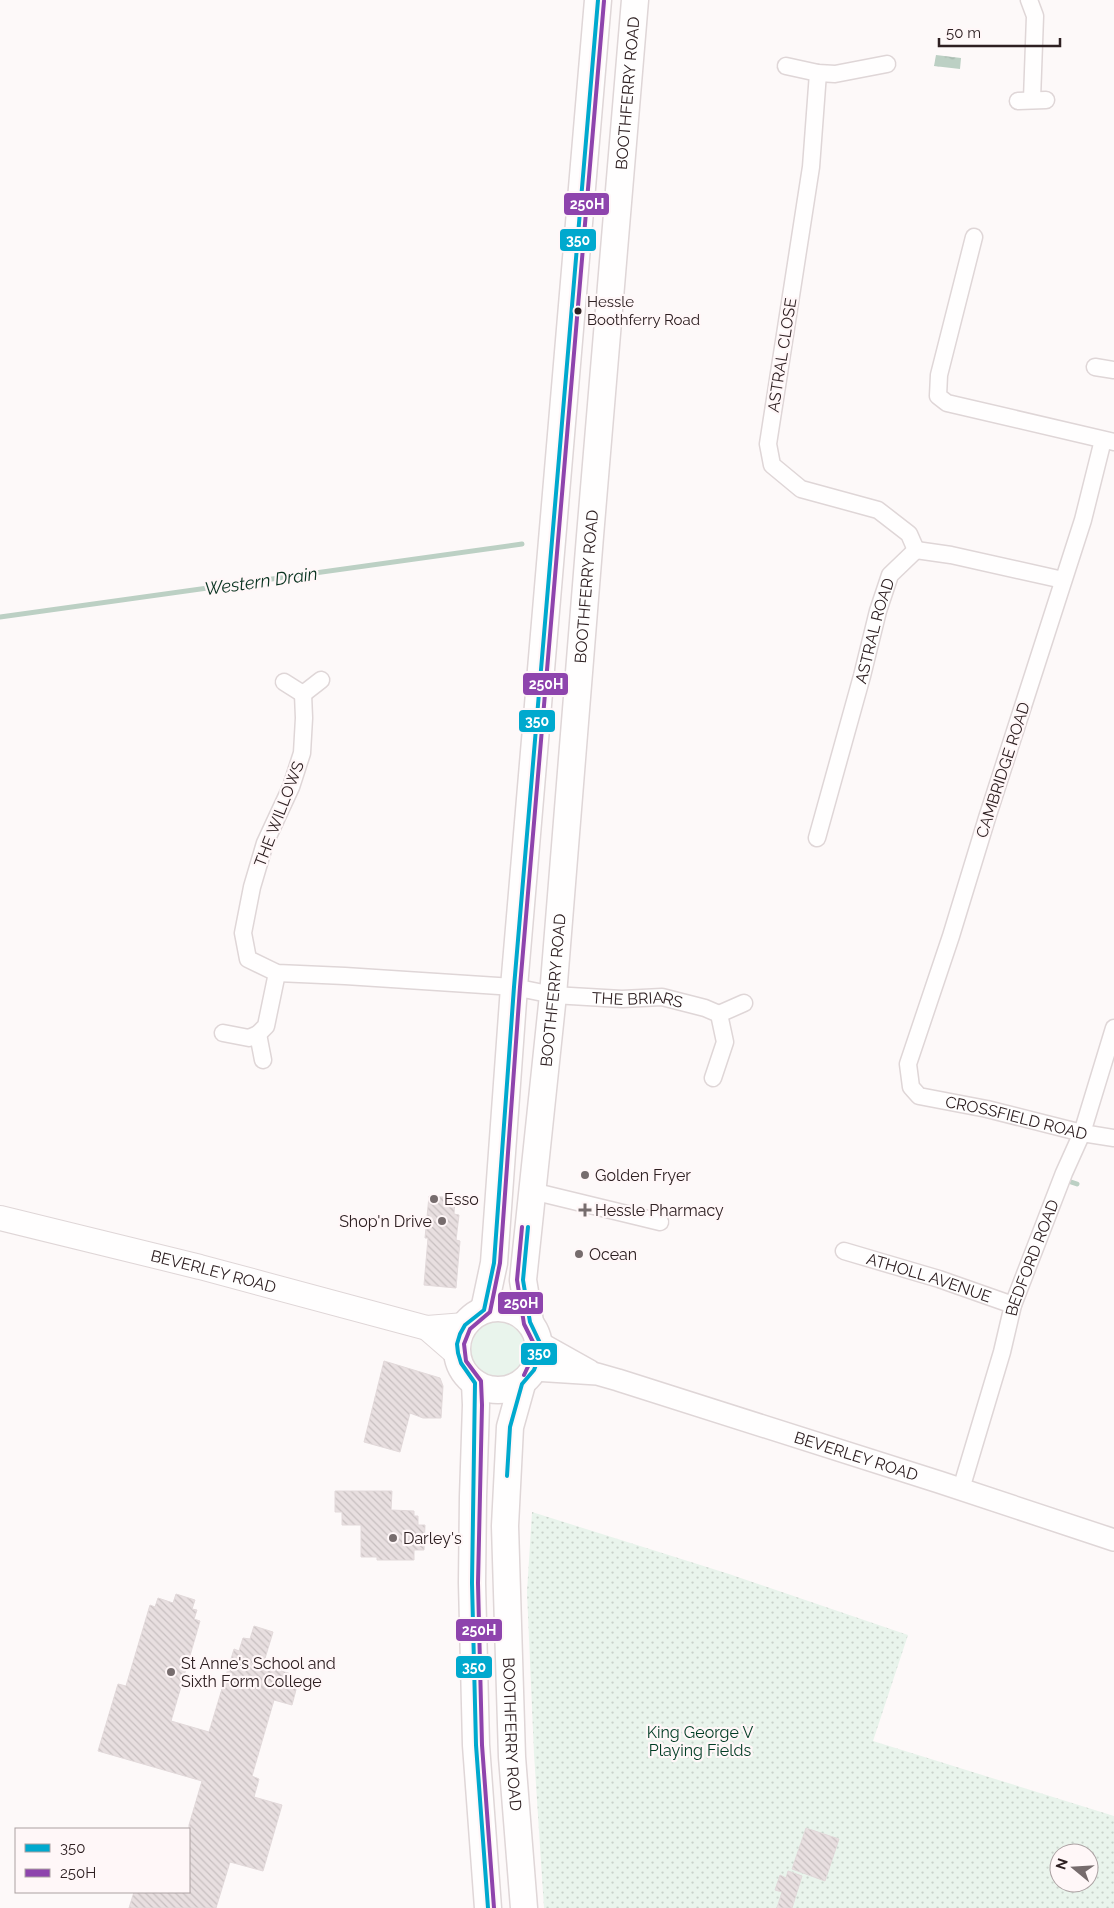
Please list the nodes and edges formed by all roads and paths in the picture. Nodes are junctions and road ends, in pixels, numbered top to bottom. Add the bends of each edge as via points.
1 (598, 0) edge
2 (636, 0) edge
3 (1029, 0) edge
4 (888, 64) dead end
5 (786, 66) dead end
6 (818, 73) junction
7 (1032, 100) dead end
8 (974, 237) dead end
9 (1095, 368) dead end
10 (1114, 370) edge
11 (1109, 441) edge
12 (916, 550) junction
13 (1063, 580) junction
14 (320, 680) dead end
15 (284, 682) dead end
16 (303, 694) junction
17 (817, 838) dead end
18 (277, 973) junction
19 (514, 987) junction
20 (553, 995) junction
21 (744, 1003) dead end
22 (719, 1014) junction
23 (1114, 1028) edge
24 (223, 1033) dead end
25 (258, 1034) junction
26 (263, 1060) dead end
27 (713, 1078) dead end
28 (919, 1096) joint
29 (1082, 1133) junction
30 (1114, 1138) edge
31 (532, 1192) junction
32 (0, 1218) edge
33 (660, 1222) dead end
34 (844, 1251) dead end
35 (1013, 1305) junction
36 (474, 1318) junction
37 (427, 1328) junction
38 (535, 1333) junction
39 (457, 1354) junction
40 (597, 1374) junction
41 (528, 1377) junction
42 (474, 1383) junction
43 (960, 1489) junction
44 (1114, 1540) edge
45 (488, 1908) edge
46 (524, 1908) edge

1 - 19 main road
2 - 20 main road, BOOTHFERRY ROAD
3 - 7 street via 1035,16
4 - 6 street via 835,74
5 - 6 street
6 - 12 street, ASTRAL CLOSE via 811,167 768,444 772,465 801,489 878,510 909,534
8 - 11 street via 939,375 938,396 947,403
9 - 10 street
11 - 13 street, CAMBRIDGE ROAD
12 - 13 street
12 - 17 street, ASTRAL ROAD via 890,575
13 - 28 street, CAMBRIDGE ROAD via 908,1064 911,1087
14 - 16 street
15 - 16 street
16 - 18 street, THE WILLOWS via 302,753 291,787 265,843 243,933 248,959
18 - 19 street, THE WILLOWS
18 - 25 street via 266,1026
19 - 20 street, THE BRIARS
19 - 36 main road via 494,1263
20 - 22 street, THE BRIARS via 662,998
20 - 31 main road, BOOTHFERRY ROAD
21 - 22 street
22 - 27 street via 725,1042
23 - 29 street, BEDFORD ROAD
24 - 25 street via 248,1038
25 - 26 street
28 - 29 street, CROSSFIELD ROAD
29 - 30 street, CROSSFIELD ROAD
29 - 35 street, BEDFORD ROAD
31 - 33 street
31 - 38 main road, BOOTHFERRY ROAD via 523,1280
32 - 37 main road, BEVERLEY ROAD
34 - 35 street, ATHOLL AVENUE
35 - 43 street, BEDFORD ROAD
36 - 37 main road, BEVERLEY ROAD
36 - 38 main road via 496,1308 509,1309 521,1314
36 - 39 main road via 457,1344
37 - 39 main road, BEVERLEY ROAD
38 - 40 street, BEVERLEY ROAD
38 - 41 main road via 539,1357
39 - 42 main road via 460,1365
40 - 41 street, BEVERLEY ROAD
40 - 43 street, BEVERLEY ROAD
41 - 42 main road via 510,1389 498,1391
41 - 46 main road, BOOTHFERRY ROAD via 510,1427 505,1526 512,1757
42 - 45 main road via 472,1583 476,1745
43 - 44 street, BEVERLEY ROAD

